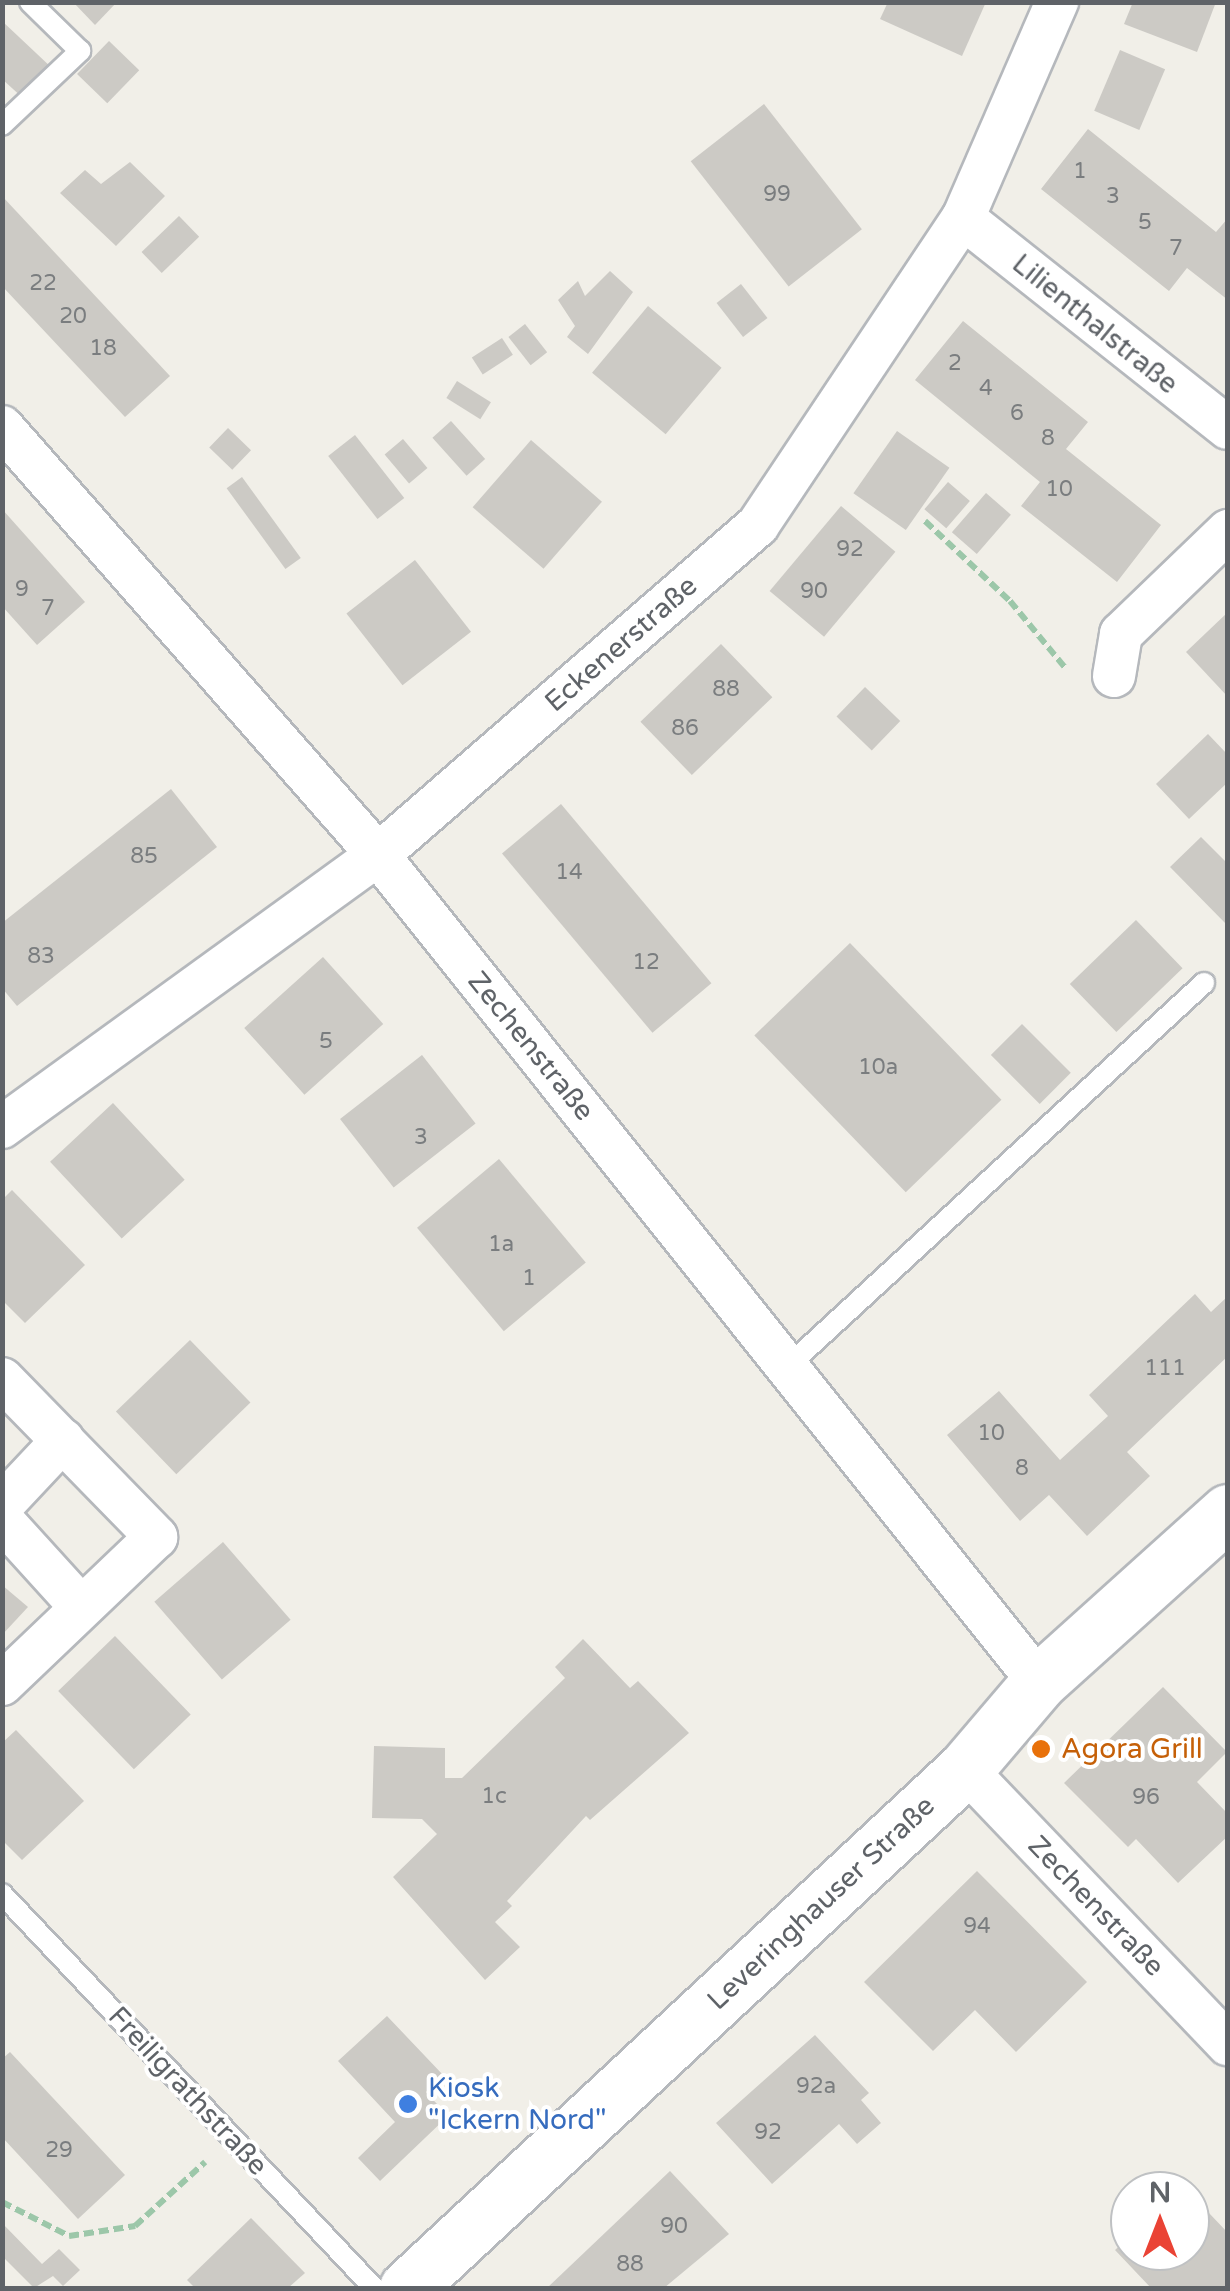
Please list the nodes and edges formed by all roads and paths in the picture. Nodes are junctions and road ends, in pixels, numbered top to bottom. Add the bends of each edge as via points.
1 (30, 2) edge
2 (1057, 2) edge
3 (2, 125) edge
4 (963, 218) junction
5 (2, 428) edge
6 (1228, 428) edge
7 (925, 521) dead end
8 (1228, 530) edge
9 (1114, 676) joint
10 (378, 855) junction
11 (1204, 983) dead end
12 (2, 1128) edge
13 (787, 1367) junction
14 (2, 1379) edge
15 (62, 1440) junction
16 (2, 1504) edge
17 (1228, 1512) edge
18 (2, 1520) edge
19 (80, 1606) junction
20 (1038, 1682) junction
21 (2, 1684) edge
22 (966, 1769) junction
23 (2, 1894) edge
24 (1228, 2044) edge
25 (229, 2136) junction
26 (2, 2202) edge
27 (374, 2288) edge
28 (407, 2288) edge

1 - 3 lane via 80,50
2 - 4 street, Eckenerstraße
4 - 6 street, Lilienthalstraße
4 - 10 street, Eckenerstraße via 758,526
5 - 10 street, Zechenstraße
7 - 9 path via 1010,600 1060,670
8 - 9 street via 1121,634
10 - 12 street, Eckenerstraße
10 - 13 street, Zechenstraße
11 - 13 lane
13 - 20 street, Zechenstraße
14 - 15 street
15 - 16 street
15 - 19 street via 156,1537
17 - 20 main road, Leveringhauser Straße
18 - 19 street
19 - 21 street
20 - 22 main road, Leveringhauser Straße
22 - 24 street, Zechenstraße
22 - 28 main road, Leveringhauser Straße
23 - 25 lane, Freiligrathstraße
25 - 26 path via 135,2226 69,2236
25 - 27 lane, Freiligrathstraße

